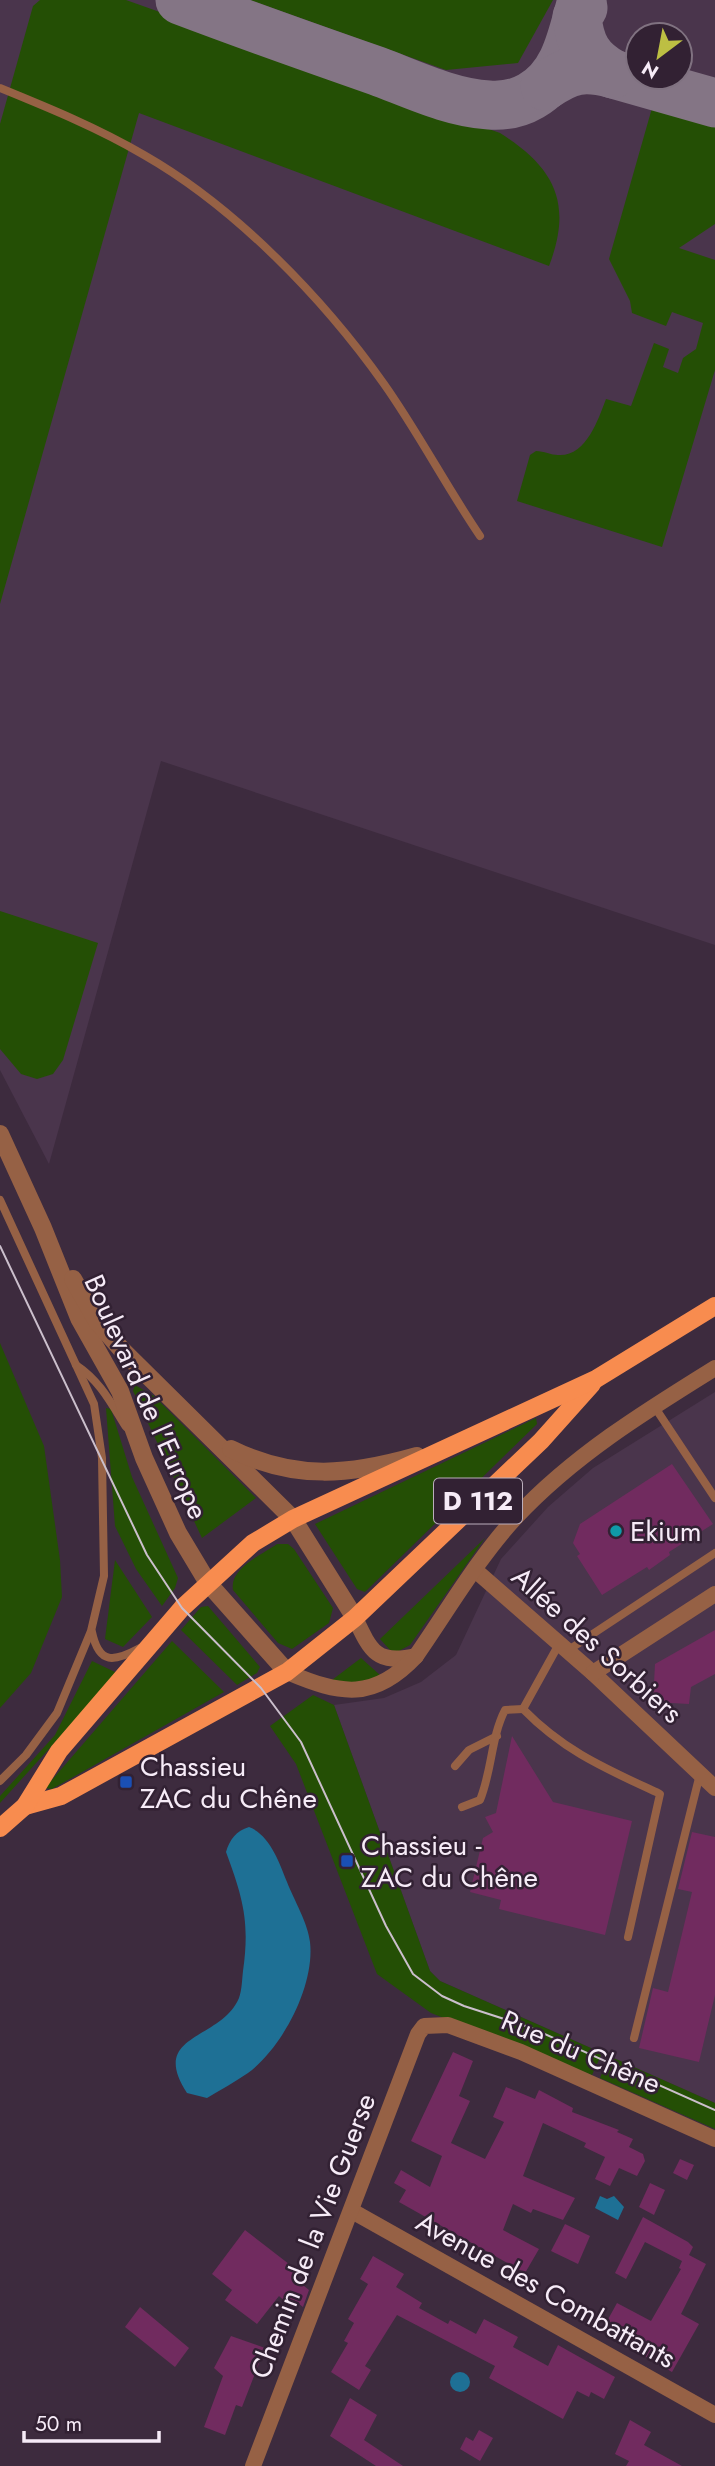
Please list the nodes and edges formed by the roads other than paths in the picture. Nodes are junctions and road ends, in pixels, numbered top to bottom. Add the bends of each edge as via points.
1 (0, 88) edge
2 (480, 536) dead end
3 (0, 1134) edge
4 (0, 1200) edge
5 (43, 1228) junction
6 (715, 1306) edge
7 (76, 1365) junction
8 (715, 1368) edge
9 (596, 1379) junction
10 (654, 1406) junction
11 (220, 1444) junction
12 (438, 1450) junction
13 (144, 1458) junction
14 (715, 1498) edge
15 (293, 1519) junction
16 (715, 1553) edge
17 (475, 1570) junction
18 (208, 1583) junction
19 (715, 1594) edge
20 (355, 1619) junction
21 (91, 1631) junction
22 (152, 1642) junction
23 (563, 1648) junction
24 (416, 1656) junction
25 (287, 1672) junction
26 (593, 1674) junction
27 (523, 1709) junction
28 (497, 1736) junction
29 (455, 1766) dead end
30 (0, 1781) edge
31 (710, 1781) edge
32 (24, 1806) junction
33 (462, 1807) dead end
34 (0, 1828) edge
35 (628, 1937) dead end
36 (424, 2026) joint
37 (634, 2038) dead end
38 (715, 2139) edge
39 (352, 2211) junction
40 (715, 2415) edge
41 (253, 2466) edge

1 - 2 lane via 80,121 146,156 211,201 271,254 322,306 384,384
3 - 5 street, Boulevard de l'Europe
4 - 7 lane
5 - 11 street, Boulevard de l'Europe via 97,1321
5 - 13 street, Boulevard de l'Europe via 79,1318 120,1391
6 - 9 main road, D 112
7 - 13 lane via 104,1390
7 - 21 lane via 94,1405 102,1458 104,1576
8 - 10 street
9 - 12 main road, D 112
9 - 20 main road, D 112 via 541,1441
10 - 14 lane
10 - 17 street via 563,1472 514,1518
11 - 12 street, Boulevard de l'Europe via 279,1467 322,1474 372,1469
11 - 15 street, Boulevard de l'Europe
12 - 15 main road, D 112
13 - 18 street, Boulevard de l'Europe via 178,1533
15 - 18 main road via 253,1543
15 - 20 street, Boulevard de l'Europe
16 - 23 lane
17 - 23 street, Allée des Sorbiers
17 - 24 street
18 - 22 main road
18 - 25 street, Boulevard de l'Europe
19 - 26 street
20 - 24 street via 365,1641 384,1659
20 - 25 main road
21 - 22 lane via 97,1650 111,1659
21 - 30 lane via 57,1713
22 - 32 main road via 59,1751
23 - 26 street, Allée des Sorbiers
23 - 27 lane
24 - 25 street via 398,1675 357,1691 338,1691
25 - 32 main road via 61,1796
26 - 31 street, Allée des Sorbiers
27 - 28 lane via 505,1710
27 - 35 lane via 546,1733 583,1759 660,1794
28 - 29 lane via 469,1750
28 - 33 lane via 480,1800
31 - 37 lane
32 - 34 main road
36 - 38 street, Rue du Chêne via 448,2025 521,2052
36 - 39 street, Chemin de la Vie Guerse
39 - 40 street, Avenue des Combattants
39 - 41 street, Chemin de la Vie Guerse

